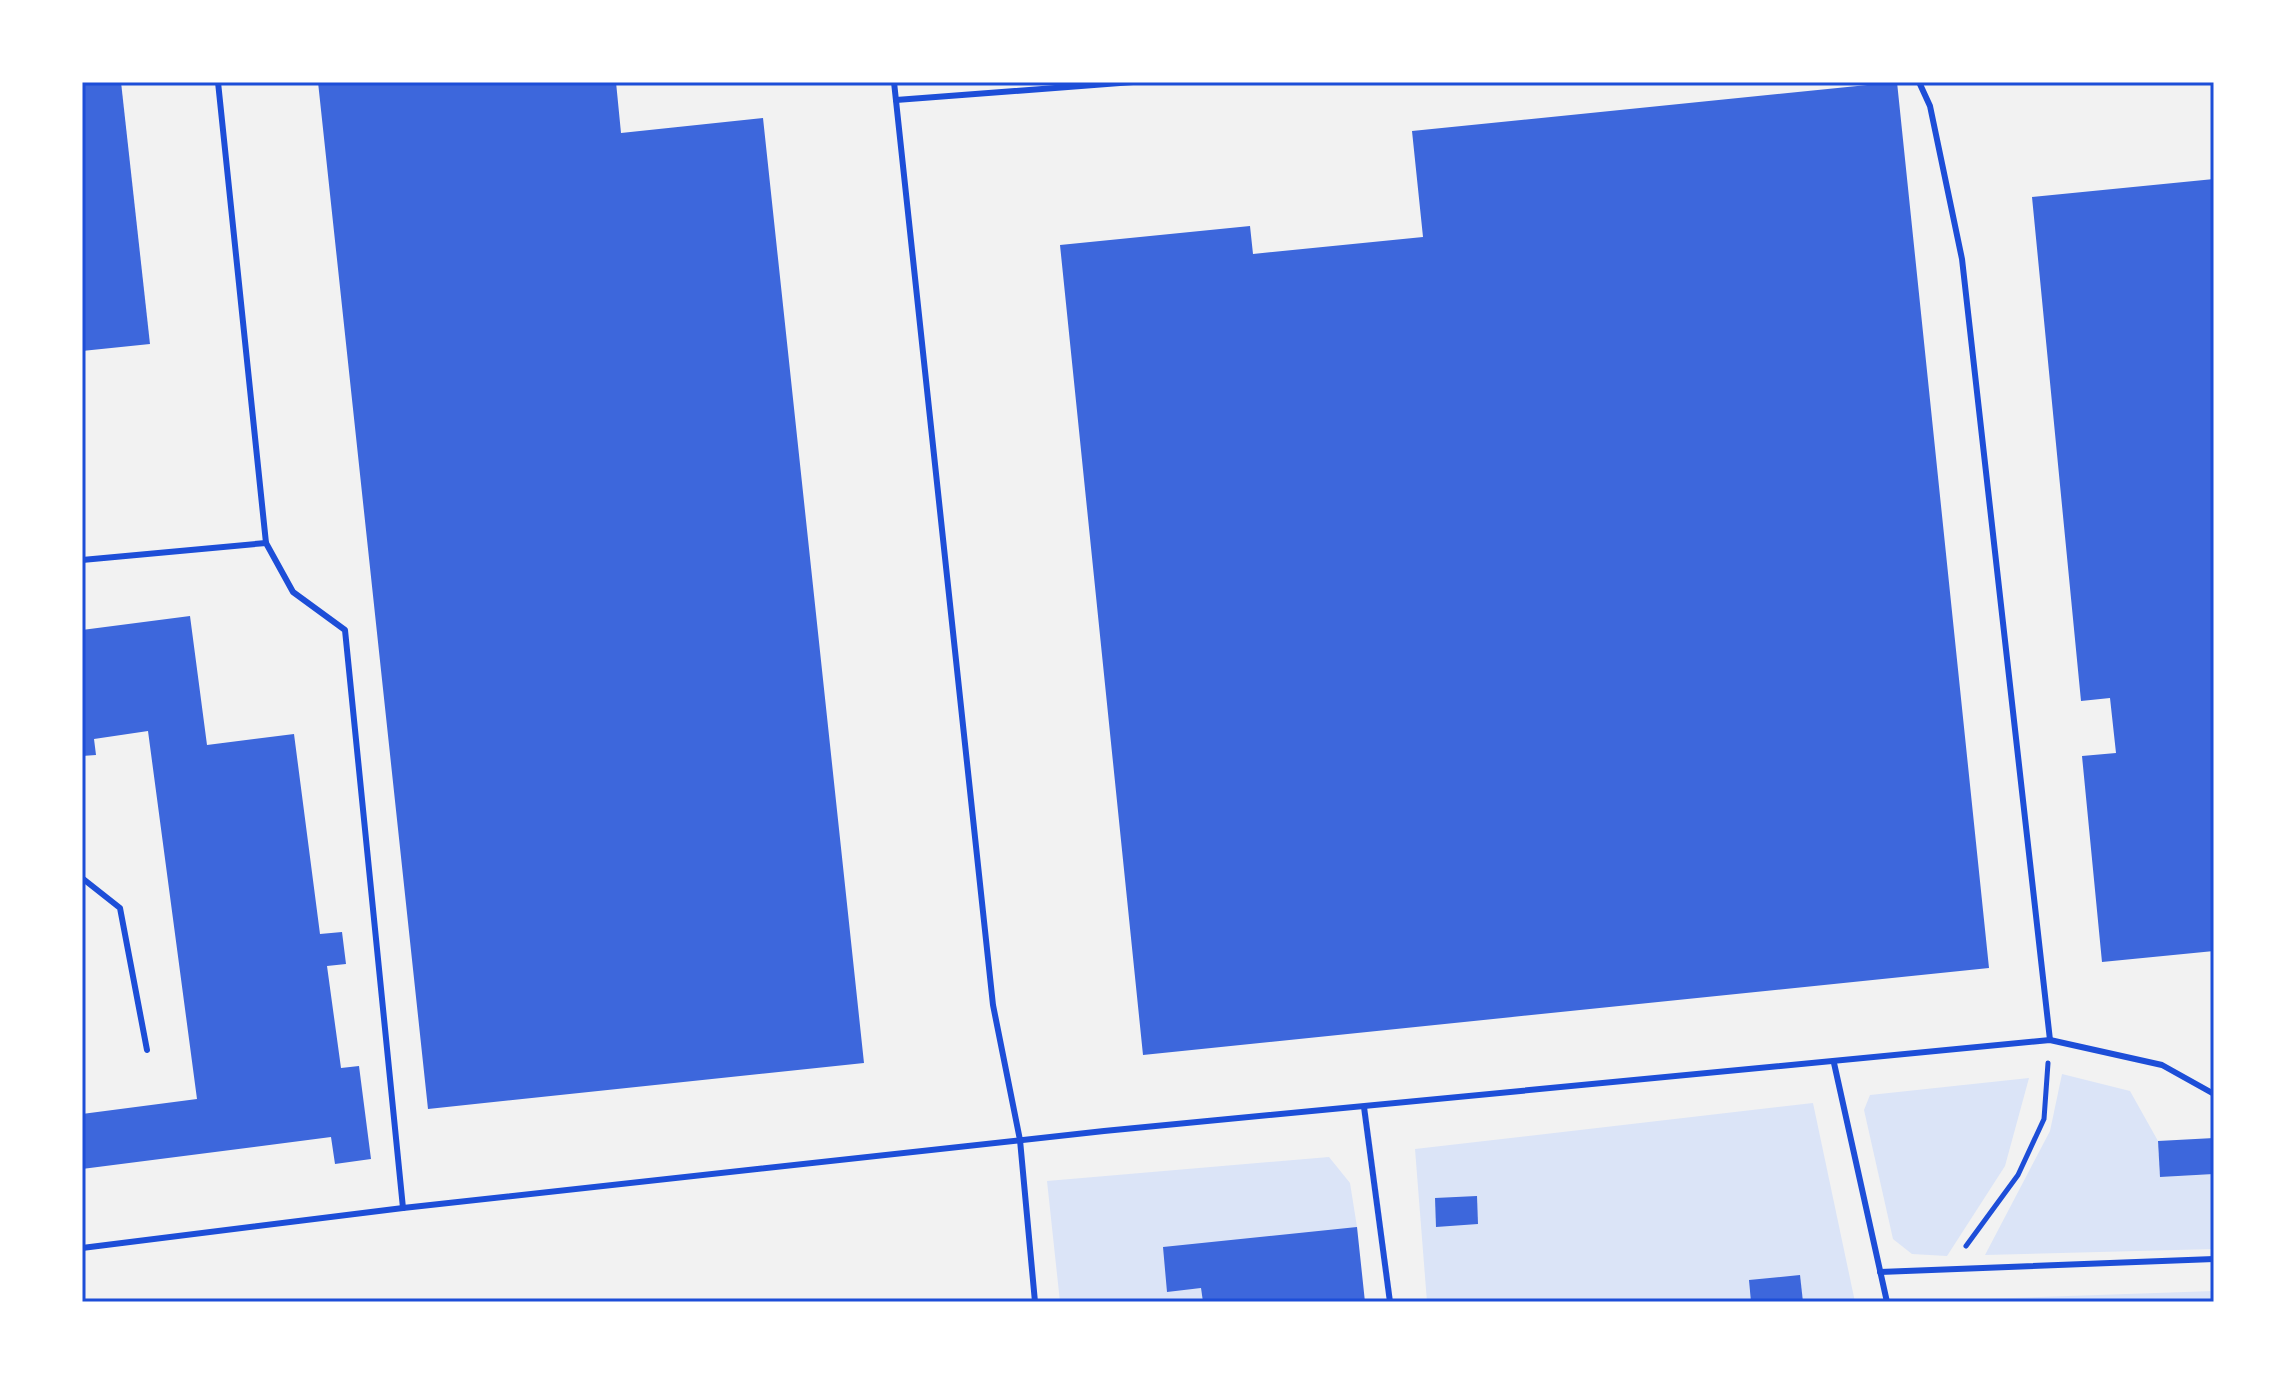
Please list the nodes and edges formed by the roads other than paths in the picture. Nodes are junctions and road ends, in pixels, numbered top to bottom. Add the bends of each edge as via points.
1 (218, 82) edge
2 (894, 82) edge
3 (1133, 82) edge
4 (1919, 82) edge
5 (896, 100) junction
6 (266, 543) junction
7 (82, 560) edge
8 (82, 878) edge
9 (2050, 1040) junction
10 (147, 1050) dead end
11 (1834, 1063) junction
12 (2214, 1094) edge
13 (1364, 1107) junction
14 (1020, 1140) junction
15 (403, 1208) junction
16 (82, 1248) edge
17 (2214, 1259) edge
18 (1880, 1272) junction
19 (1035, 1302) edge
20 (1390, 1302) edge
21 (1887, 1302) edge

1 - 6 lane
2 - 5 lane
3 - 5 lane
4 - 9 lane via 1930,106 1962,259
5 - 14 lane via 993,1005
6 - 7 lane
6 - 15 lane via 293,592 345,630
8 - 10 lane via 120,908
9 - 11 lane
9 - 12 lane via 2162,1065
11 - 13 lane
11 - 18 lane
13 - 14 lane
13 - 20 lane
14 - 15 lane
14 - 19 lane
15 - 16 lane
17 - 18 lane
18 - 21 lane

